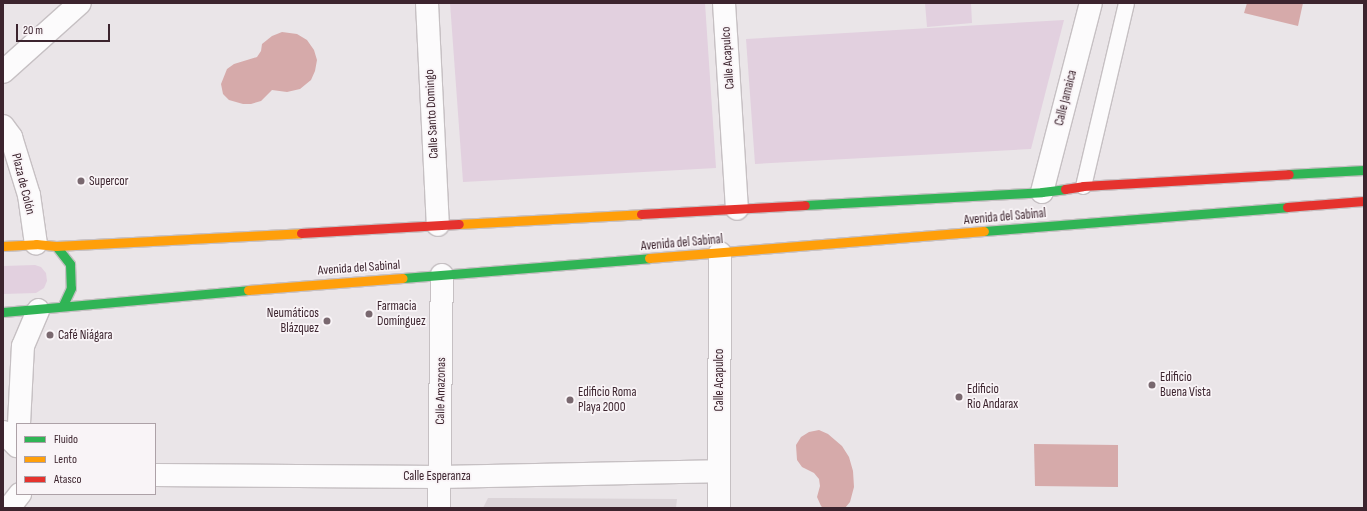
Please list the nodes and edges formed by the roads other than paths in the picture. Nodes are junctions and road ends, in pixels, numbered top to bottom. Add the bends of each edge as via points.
1 (80, 3) edge
2 (427, 3) edge
3 (724, 3) edge
4 (1090, 3) edge
5 (1126, 3) edge
6 (3, 72) edge
7 (3, 126) edge
8 (1364, 170) edge
9 (1083, 186) junction
10 (1042, 192) junction
11 (1364, 202) edge
12 (738, 209) junction
13 (438, 225) junction
14 (46, 245) junction
15 (3, 246) edge
16 (720, 253) junction
17 (442, 275) junction
18 (63, 305) junction
19 (38, 310) junction
20 (3, 312) edge
21 (19, 423) edge
22 (3, 432) edge
23 (16, 445) edge
24 (719, 471) junction
25 (156, 475) edge
26 (440, 477) junction
27 (19, 495) edge
28 (20, 495) edge
29 (9, 508) edge
30 (22, 508) edge
31 (439, 508) edge
32 (719, 508) edge

1 - 6 street
2 - 13 street, Calle Santo Domingo
3 - 12 street, Calle Acapulco
4 - 10 street, Calle Jamaica
5 - 9 lane
7 - 14 street, Plaza de Colón via 11,137
8 - 9 street, Avenida del Sabinal
9 - 10 street, Avenida del Sabinal
10 - 12 street, Avenida del Sabinal
11 - 16 street, Avenida del Sabinal
12 - 13 street, Avenida del Sabinal
13 - 14 street, Avenida del Sabinal
14 - 15 street, Avenida del Sabinal
14 - 18 street via 70,264 71,288
16 - 17 street, Avenida del Sabinal
16 - 24 street, Calle Acapulco
17 - 18 street, Avenida del Sabinal
17 - 26 street, Calle Amazonas
18 - 19 street, Avenida del Sabinal
19 - 20 street, Avenida del Sabinal
19 - 21 street via 23,346
22 - 23 street
24 - 26 street, Calle Esperanza
24 - 32 street, Calle Acapulco
25 - 26 street, Calle Esperanza
26 - 31 street, Calle Amazonas
27 - 29 street
28 - 30 street

